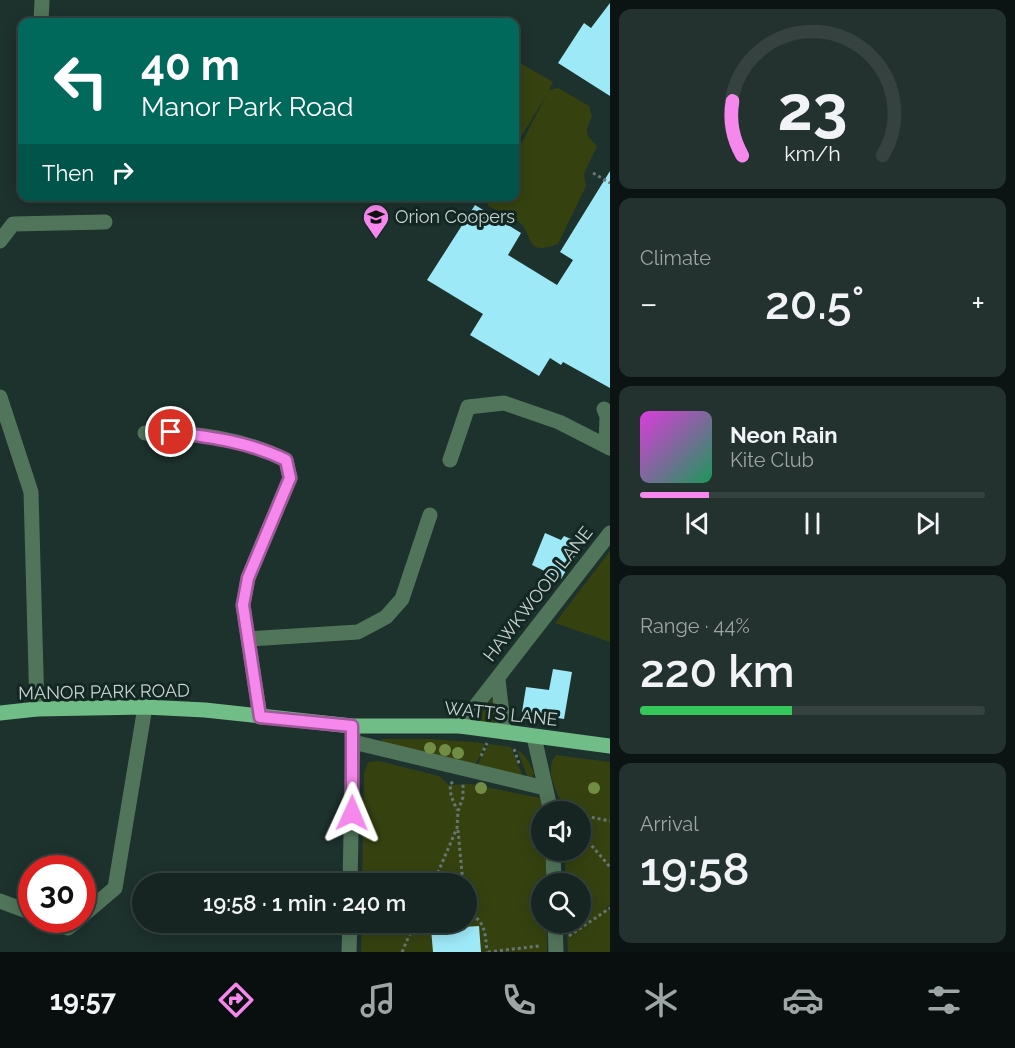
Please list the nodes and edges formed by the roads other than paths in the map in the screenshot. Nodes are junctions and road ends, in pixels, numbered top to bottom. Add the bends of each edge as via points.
1 (42, 0) edge
2 (41, 18) edge
3 (105, 222) dead end
4 (0, 241) edge
5 (0, 397) edge
6 (604, 409) dead end
7 (145, 433) dead end
8 (608, 446) edge
9 (450, 460) dead end
10 (430, 515) dead end
11 (610, 533) edge
12 (248, 639) junction
13 (498, 679) junction
14 (145, 707) junction
15 (37, 709) junction
16 (0, 713) edge
17 (260, 717) junction
18 (460, 726) junction
19 (502, 732) junction
20 (353, 734) junction
21 (534, 737) junction
22 (610, 746) edge
23 (545, 788) junction
24 (548, 801) edge
25 (350, 873) edge
26 (0, 901) edge
27 (96, 904) edge
28 (18, 908) edge
29 (350, 933) edge
30 (555, 933) edge
31 (556, 949) edge
32 (349, 952) edge

1 - 2 street
3 - 4 street via 13,224
5 - 15 street via 31,492
6 - 8 street
7 - 12 street via 219,438 286,460 290,478 248,578 243,605
8 - 9 street via 559,422 504,403 468,407
10 - 12 street via 402,599 386,617 358,632
11 - 13 street, HAWKWOOD LANE
12 - 17 street
13 - 18 street, HAWKWOOD LANE
13 - 19 street, HAWKWOOD LANE
14 - 15 main road, MANOR PARK ROAD
14 - 17 main road, MANOR PARK ROAD
14 - 27 street via 115,888
15 - 16 main road, MANOR PARK ROAD
17 - 20 main road, MANOR PARK ROAD
18 - 19 main road, WATTS LANE
18 - 20 main road, WATTS LANE
19 - 21 main road, WATTS LANE
20 - 23 street, MANOR PARK ROAD via 473,772
20 - 25 street
21 - 22 main road, WATTS LANE
21 - 23 street
23 - 24 street
26 - 28 street
29 - 32 street
30 - 31 street

